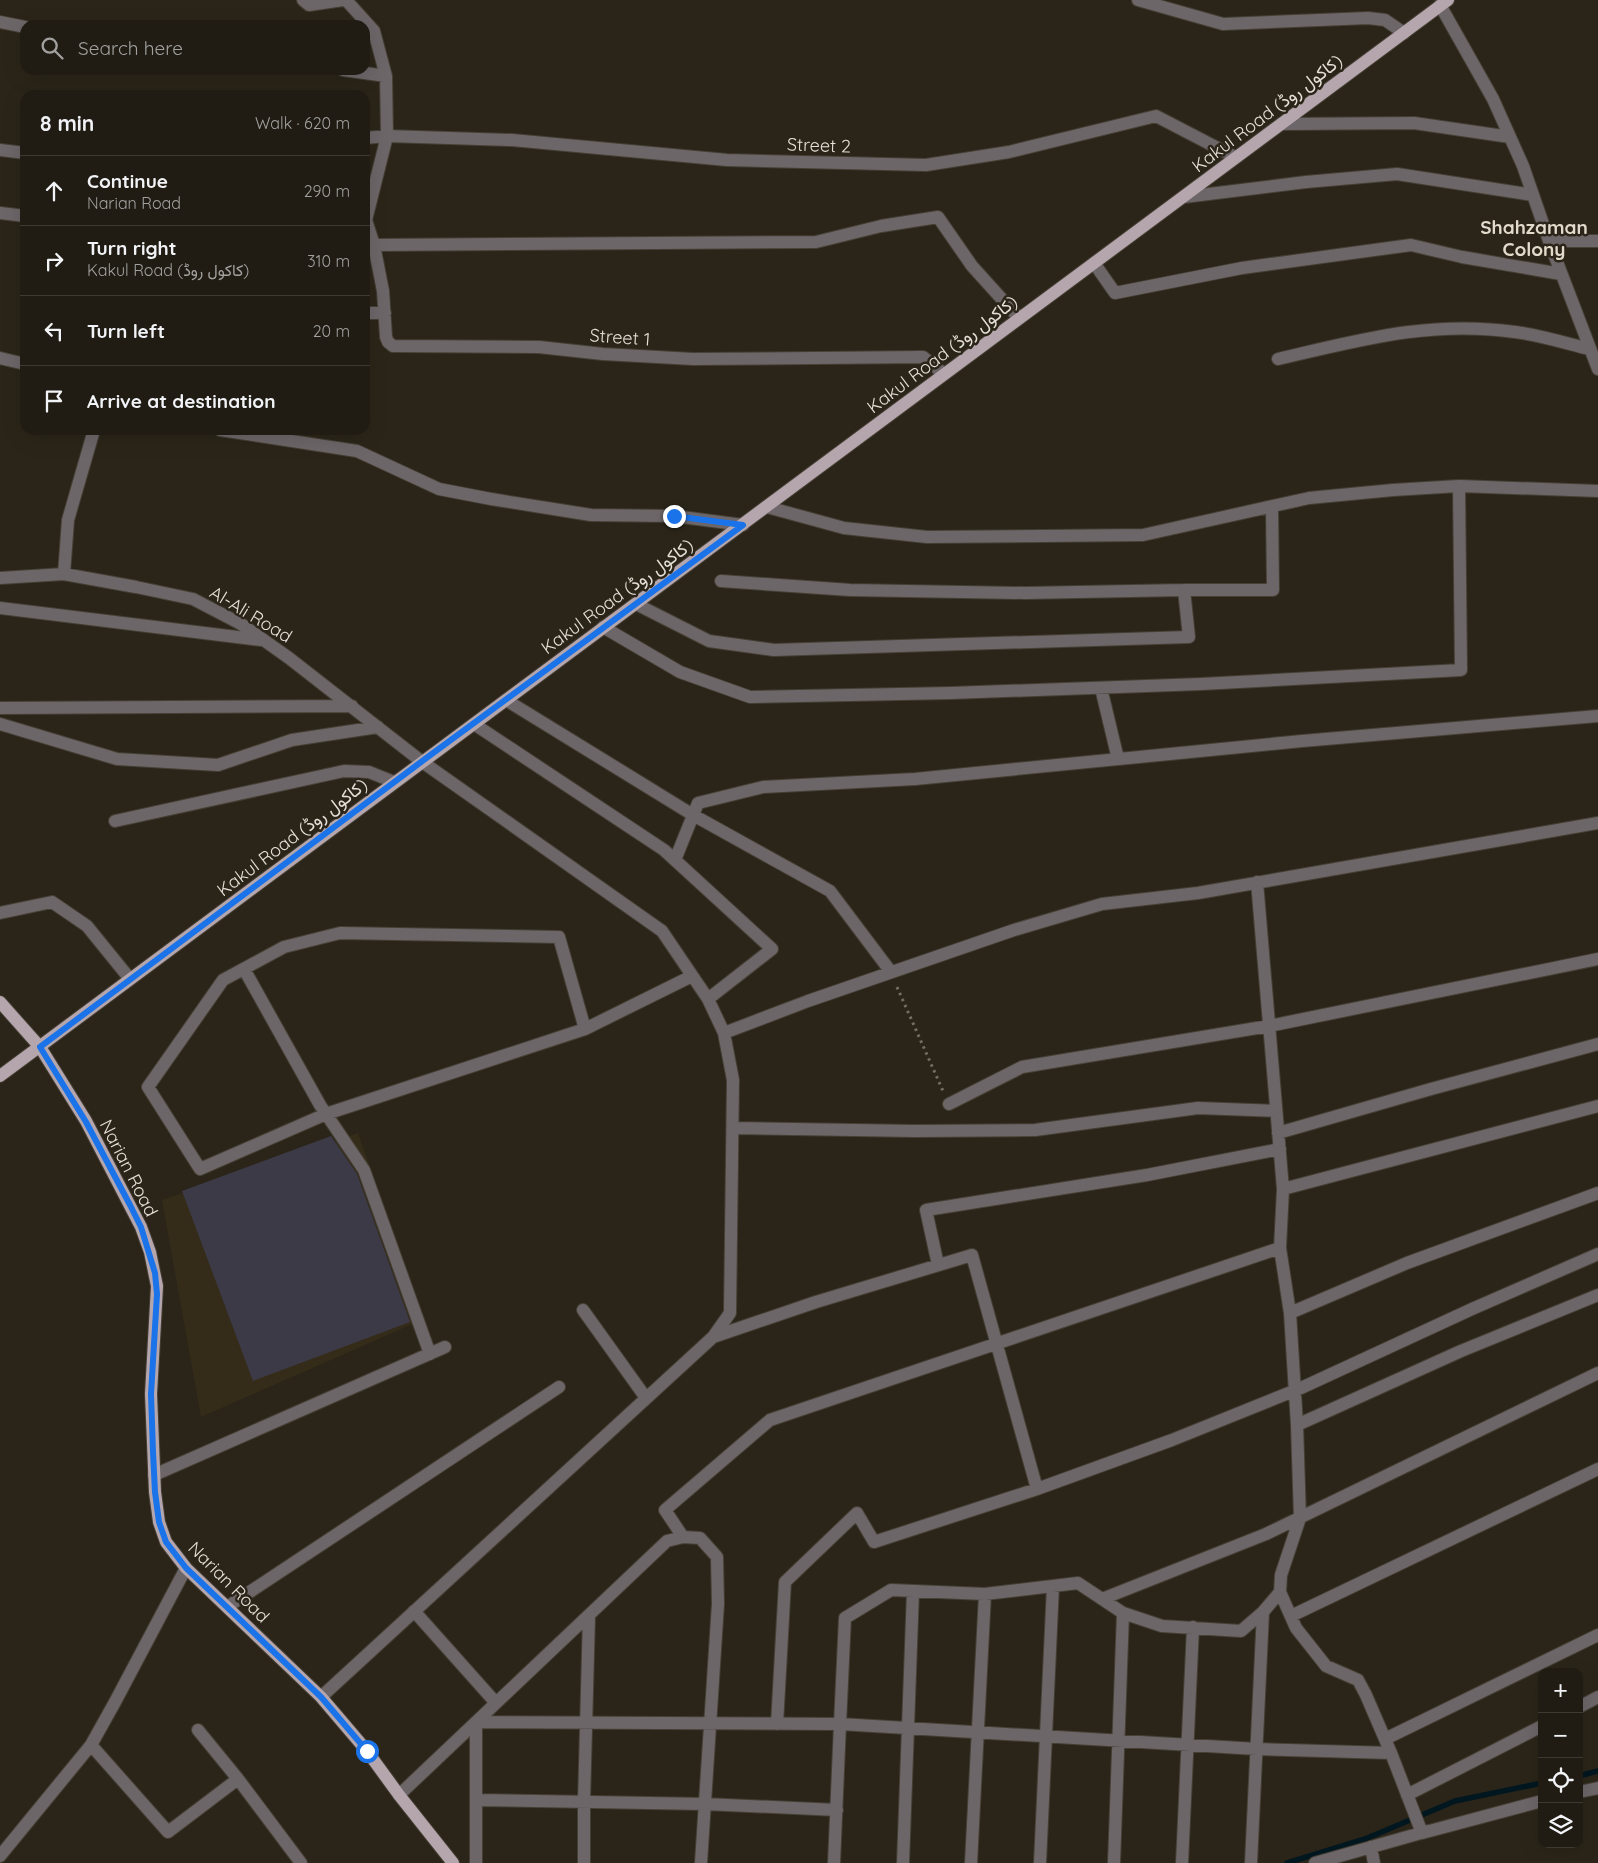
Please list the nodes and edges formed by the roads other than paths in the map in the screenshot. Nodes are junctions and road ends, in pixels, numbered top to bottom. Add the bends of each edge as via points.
1 (302, 0) edge
2 (344, 0) edge
3 (1138, 0) edge
4 (1444, 3) edge
5 (363, 20) edge
6 (0, 22) edge
7 (20, 26) edge
8 (370, 27) edge
9 (1404, 33) junction
10 (370, 74) edge
11 (386, 76) junction
12 (1281, 124) junction
13 (387, 136) junction
14 (1510, 137) junction
15 (370, 138) edge
16 (0, 150) edge
17 (20, 152) edge
18 (1235, 157) junction
19 (1534, 195) junction
20 (1184, 197) junction
21 (370, 201) edge
22 (0, 213) edge
23 (20, 215) edge
24 (370, 234) edge
25 (1549, 241) junction
26 (1598, 241) edge
27 (374, 246) junction
28 (1094, 263) junction
29 (1561, 274) junction
30 (370, 313) edge
31 (385, 313) junction
32 (1019, 318) junction
33 (1590, 349) junction
34 (0, 358) edge
35 (1278, 359) dead end
36 (20, 363) edge
37 (1598, 369) edge
38 (944, 374) junction
39 (93, 435) edge
40 (253, 435) edge
41 (1460, 486) junction
42 (1598, 491) edge
43 (767, 507) junction
44 (1272, 507) junction
45 (743, 525) junction
46 (64, 574) junction
47 (0, 578) edge
48 (721, 581) dead end
49 (1184, 590) junction
50 (636, 604) junction
51 (0, 608) edge
52 (603, 627) junction
53 (264, 640) junction
54 (1101, 688) junction
55 (506, 700) junction
56 (352, 706) junction
57 (0, 708) edge
58 (1598, 716) edge
59 (0, 724) edge
60 (474, 724) junction
61 (378, 727) junction
62 (1118, 759) junction
63 (421, 762) junction
64 (394, 782) junction
65 (693, 815) junction
66 (115, 821) dead end
67 (1598, 823) edge
68 (675, 860) junction
69 (1257, 882) junction
70 (0, 912) edge
71 (1598, 959) edge
72 (244, 968) junction
73 (891, 972) junction
74 (692, 976) junction
75 (130, 979) junction
76 (708, 999) junction
77 (0, 1002) edge
78 (1269, 1026) junction
79 (585, 1029) junction
80 (724, 1033) junction
81 (1598, 1044) edge
82 (40, 1047) junction
83 (0, 1076) edge
84 (949, 1104) road end
85 (1598, 1106) edge
86 (1276, 1111) junction
87 (326, 1114) junction
88 (733, 1128) junction
89 (1278, 1133) junction
90 (1280, 1149) junction
91 (1283, 1189) junction
92 (1598, 1193) edge
93 (1280, 1248) junction
94 (1598, 1254) edge
95 (938, 1265) junction
96 (1598, 1295) edge
97 (583, 1310) dead end
98 (1290, 1313) junction
99 (713, 1337) junction
100 (996, 1344) junction
101 (445, 1347) dead end
102 (430, 1354) junction
103 (1598, 1373) edge
104 (559, 1387) dead end
105 (1294, 1390) junction
106 (646, 1398) junction
107 (1296, 1425) junction
108 (1598, 1470) edge
109 (154, 1475) junction
110 (1037, 1489) junction
111 (1300, 1518) junction
112 (683, 1537) junction
113 (186, 1568) junction
114 (1053, 1586) junction
115 (913, 1591) junction
116 (1280, 1592) junction
117 (985, 1594) junction
118 (1102, 1599) junction
119 (227, 1607) junction
120 (414, 1611) junction
121 (1263, 1612) junction
122 (1123, 1613) junction
123 (589, 1616) junction
124 (1290, 1616) junction
125 (1193, 1627) junction
126 (1598, 1635) edge
127 (321, 1697) junction
128 (1598, 1697) edge
129 (496, 1703) junction
130 (1583, 1705) edge
131 (476, 1722) junction
132 (586, 1723) junction
133 (710, 1724) junction
134 (777, 1724) junction
135 (840, 1724) junction
136 (908, 1728) junction
137 (1538, 1728) edge
138 (198, 1730) dead end
139 (978, 1732) junction
140 (1046, 1736) junction
141 (1385, 1740) junction
142 (1119, 1741) junction
143 (90, 1745) junction
144 (1187, 1745) junction
145 (1257, 1749) junction
146 (1391, 1753) junction
147 (238, 1779) junction
148 (1598, 1788) edge
149 (1583, 1791) edge
150 (1407, 1794) junction
151 (399, 1795) junction
152 (476, 1800) junction
153 (584, 1802) junction
154 (1538, 1802) edge
155 (705, 1804) junction
156 (837, 1810) junction
157 (1432, 1830) junction
158 (1371, 1847) junction
159 (0, 1856) edge
160 (301, 1863) edge
161 (453, 1863) edge
162 (476, 1863) edge
163 (584, 1863) edge
164 (701, 1863) edge
165 (834, 1863) edge
166 (903, 1863) edge
167 (971, 1863) edge
168 (1040, 1863) edge
169 (1114, 1863) edge
170 (1182, 1863) edge
171 (1251, 1863) edge
172 (1315, 1863) edge
173 (1374, 1863) edge

1 - 2 street via 309,5
2 - 5 street
3 - 9 street via 1223,24 1368,18 1386,20
4 - 9 main road, Kakul Road (کاکول روڈ)
4 - 14 street
6 - 7 street
8 - 11 street via 374,31
9 - 12 main road, Kakul Road (کاکول روڈ)
10 - 11 street
11 - 13 street
12 - 14 street via 1414,123
12 - 18 main road, Kakul Road (کاکول روڈ)
13 - 15 street, Street 2
13 - 18 street, Street 2 via 512,140 727,160 926,165 1008,152 1156,116
13 - 21 street
14 - 19 street
16 - 17 street
18 - 20 main road, Kakul Road (کاکول روڈ)
19 - 20 street via 1397,174
19 - 25 street
20 - 28 main road, Kakul Road (کاکول روڈ)
22 - 23 street
24 - 27 street, Street 1
25 - 26 street
25 - 29 street
27 - 31 street, Street 1 via 384,291
27 - 32 street via 816,242 881,226 938,218 972,266
28 - 29 street via 1115,293 1242,268 1411,245
28 - 32 main road, Kakul Road (کاکول روڈ)
29 - 33 street
30 - 31 street
31 - 38 street, Street 1 via 386,337 393,346 539,347 693,359 923,357
32 - 38 main road, Kakul Road (کاکول روڈ)
33 - 35 street via 1516,332 1424,329 1379,335
33 - 37 street
34 - 36 street
38 - 43 main road, Kakul Road (کاکول روڈ)
39 - 46 street via 68,520
40 - 45 street via 357,451 439,489 491,499 591,515 674,516
41 - 42 street
41 - 44 street via 1309,498
41 - 54 street via 1460,670
43 - 44 street via 844,528 928,538 1143,535
43 - 45 main road, Kakul Road (کاکول روڈ)
44 - 49 street via 1273,590
45 - 50 main road, Kakul Road (کاکول روڈ)
46 - 47 street, Al-Ali Road
46 - 53 street, Al-Ali Road via 193,600 241,624
48 - 49 street via 850,590 1024,594
49 - 50 street via 1189,637 774,650 709,641
50 - 52 main road, Kakul Road (کاکول روڈ)
51 - 53 street
52 - 54 street via 680,672 750,697
52 - 55 main road, Kakul Road (کاکول روڈ)
53 - 56 street, Al-Ali Road
54 - 62 street
55 - 60 main road, Kakul Road (کاکول روڈ)
55 - 65 street
56 - 57 street
56 - 61 street, Al-Ali Road
58 - 62 street
59 - 61 street via 117,759 218,765 292,740
60 - 63 main road, Kakul Road (کاکول روڈ)
60 - 68 street
61 - 63 street, Al-Ali Road
62 - 65 street via 915,779 764,787 698,803
63 - 64 main road, Kakul Road (کاکول روڈ)
63 - 74 street, Al-Ali Road via 662,931
64 - 66 street via 369,772 344,771
64 - 75 main road, Kakul Road (کاکول روڈ)
65 - 68 street
65 - 73 street via 830,890
67 - 69 street
68 - 76 street via 772,949
69 - 73 street via 1198,893 1102,904
69 - 78 street
70 - 75 street via 52,902 87,926
71 - 78 street
72 - 79 street via 284,947 340,933 559,937
72 - 87 street
72 - 87 street via 223,980 148,1088 200,1169
73 - 80 street
74 - 76 street, Al-Ali Road
74 - 79 street
75 - 82 main road, Kakul Road (کاکول روڈ)
76 - 80 street, Al-Ali Road
77 - 82 main road, Narian Road
78 - 84 street via 1022,1067
78 - 86 street
79 - 87 street
80 - 88 street, Al-Ali Road via 733,1080
81 - 89 street
82 - 83 main road, Kakul Road (کاکول روڈ)
82 - 109 main road, Narian Road via 86,1122 141,1227 150,1252 157,1286 151,1394
85 - 91 street
86 - 88 street via 1198,1108 1035,1130
86 - 89 street
87 - 102 street via 364,1170
88 - 99 street, Al-Ali Road via 730,1313
89 - 90 street
90 - 91 street
90 - 95 street via 1148,1175 926,1210
91 - 93 street
92 - 98 street via 1407,1263
93 - 98 street
93 - 100 street
94 - 105 street
95 - 99 street
95 - 100 street via 972,1255
96 - 107 street
97 - 106 street
98 - 105 street
99 - 106 street
100 - 110 street
100 - 112 street via 770,1420 665,1510
101 - 102 street
102 - 109 street
103 - 111 street
104 - 119 street
105 - 107 street
105 - 110 street via 1172,1440
106 - 120 street
107 - 111 street
108 - 124 street
109 - 113 main road, Narian Road via 159,1522 166,1542
110 - 134 street via 874,1542 857,1513 785,1582
111 - 116 street via 1281,1575
111 - 118 street
112 - 123 street via 668,1541
112 - 133 street via 700,1538 717,1557 718,1604
113 - 119 main road, Narian Road
113 - 143 street
114 - 117 street
114 - 118 street via 1078,1583
114 - 140 street
115 - 117 street
115 - 135 street via 891,1590 845,1618
115 - 136 street
116 - 121 street
116 - 124 street
117 - 139 street
118 - 122 street
119 - 127 main road, Narian Road
120 - 127 street
120 - 129 street
121 - 125 street via 1241,1631
121 - 145 street
122 - 125 street via 1162,1626
122 - 142 street
123 - 129 street
123 - 132 street
124 - 141 street via 1326,1666 1358,1680
125 - 144 street
126 - 141 street
127 - 151 main road, Narian Road
128 - 130 street
129 - 131 street
131 - 132 street
131 - 151 street
131 - 152 street
132 - 133 street
132 - 153 street
133 - 134 street
133 - 155 street
134 - 135 street
135 - 136 street
135 - 156 street
136 - 139 street
136 - 166 street
137 - 150 street
138 - 147 street
139 - 140 street
139 - 167 street
140 - 142 street
140 - 168 street
141 - 146 street
142 - 144 street
142 - 169 street
143 - 147 street via 168,1832
143 - 159 street
144 - 145 street
144 - 170 street
145 - 146 street
145 - 171 street
146 - 150 street
147 - 160 street
148 - 149 street
150 - 157 street via 1422,1833
151 - 161 main road, Narian Road
152 - 153 street
152 - 162 street
153 - 155 street
153 - 163 street
154 - 157 street
155 - 156 street
155 - 164 street
156 - 165 street
157 - 158 street
158 - 172 street
158 - 173 street

